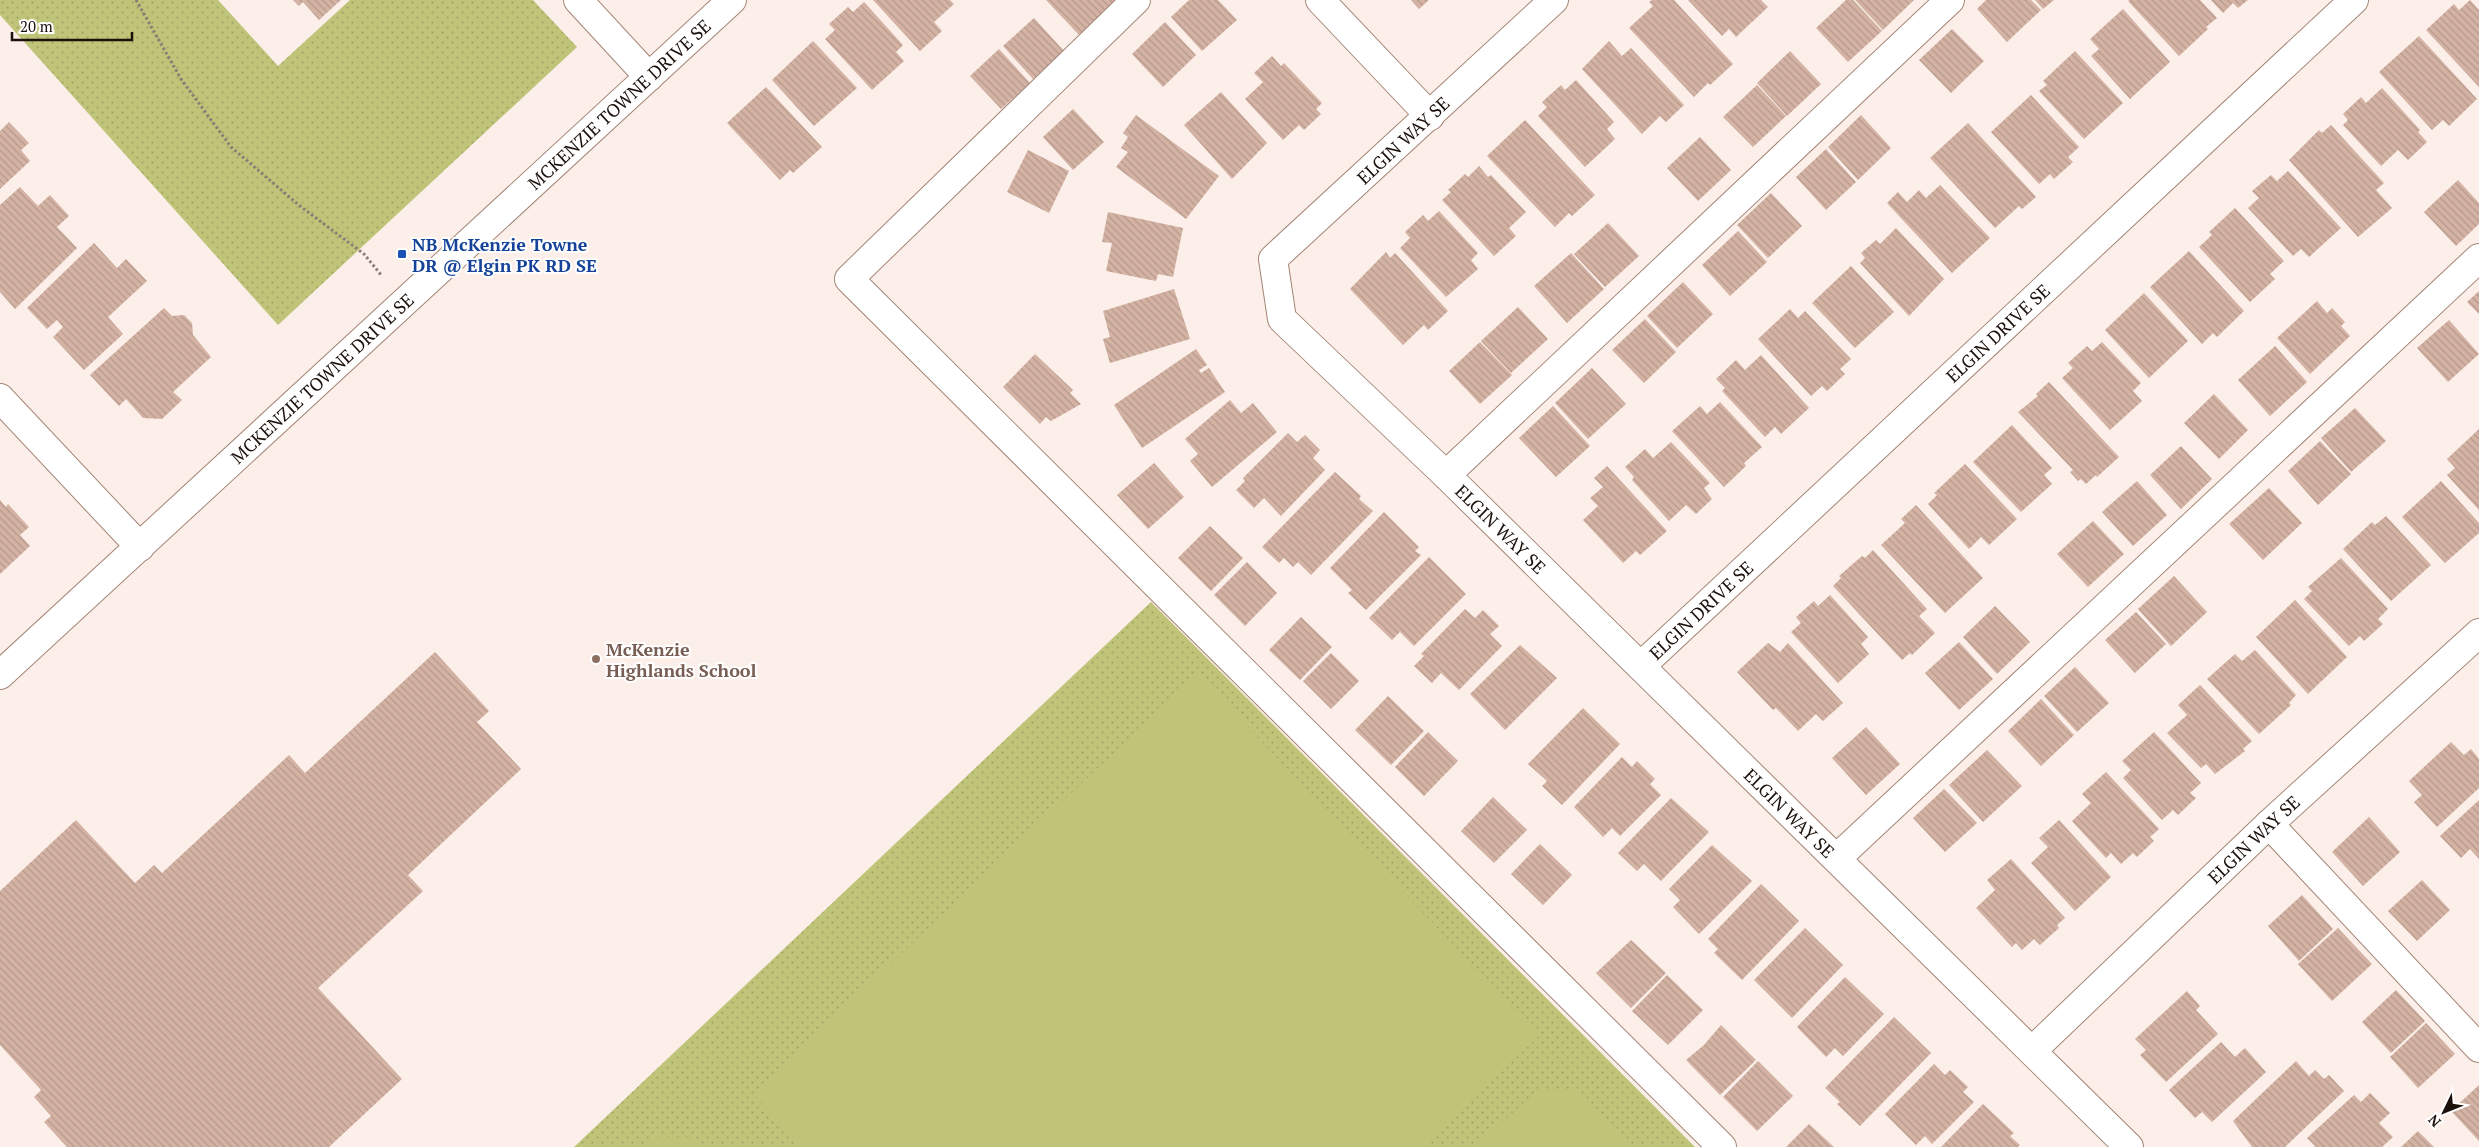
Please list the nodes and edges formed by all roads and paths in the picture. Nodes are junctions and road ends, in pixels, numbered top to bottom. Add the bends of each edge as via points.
1 (136, 0) edge
2 (578, 0) edge
3 (732, 0) edge
4 (1136, 0) edge
5 (1320, 0) edge
6 (1554, 0) edge
7 (1950, 0) edge
8 (2354, 0) edge
9 (649, 76) junction
10 (1430, 116) junction
11 (2479, 258) edge
12 (406, 303) junction
13 (0, 398) edge
14 (1446, 475) junction
15 (140, 548) junction
16 (2477, 638) edge
17 (1641, 666) junction
18 (0, 675) edge
19 (2269, 824) junction
20 (1837, 858) junction
21 (2479, 1048) edge
22 (2033, 1050) junction
23 (1722, 1147) edge
24 (2129, 1147) edge

1 - 12 path via 181,79 231,147 300,206 364,254
2 - 9 street
3 - 9 street, MCKENZIE TOWNE DRIVE SE
4 - 23 street via 849,280
5 - 10 street
6 - 10 street, ELGIN WAY SE
7 - 14 street
8 - 17 street, ELGIN DRIVE SE
9 - 12 street, MCKENZIE TOWNE DRIVE SE
10 - 14 street, ELGIN WAY SE via 1273,259 1282,319
11 - 20 street
12 - 15 street, MCKENZIE TOWNE DRIVE SE
13 - 15 street
14 - 17 street, ELGIN WAY SE
15 - 18 street, MCKENZIE TOWNE DRIVE SE
16 - 19 street, ELGIN WAY SE
17 - 20 street, ELGIN WAY SE
19 - 21 street
19 - 22 street, ELGIN WAY SE
20 - 22 street, ELGIN WAY SE
22 - 24 street, ELGIN WAY SE

